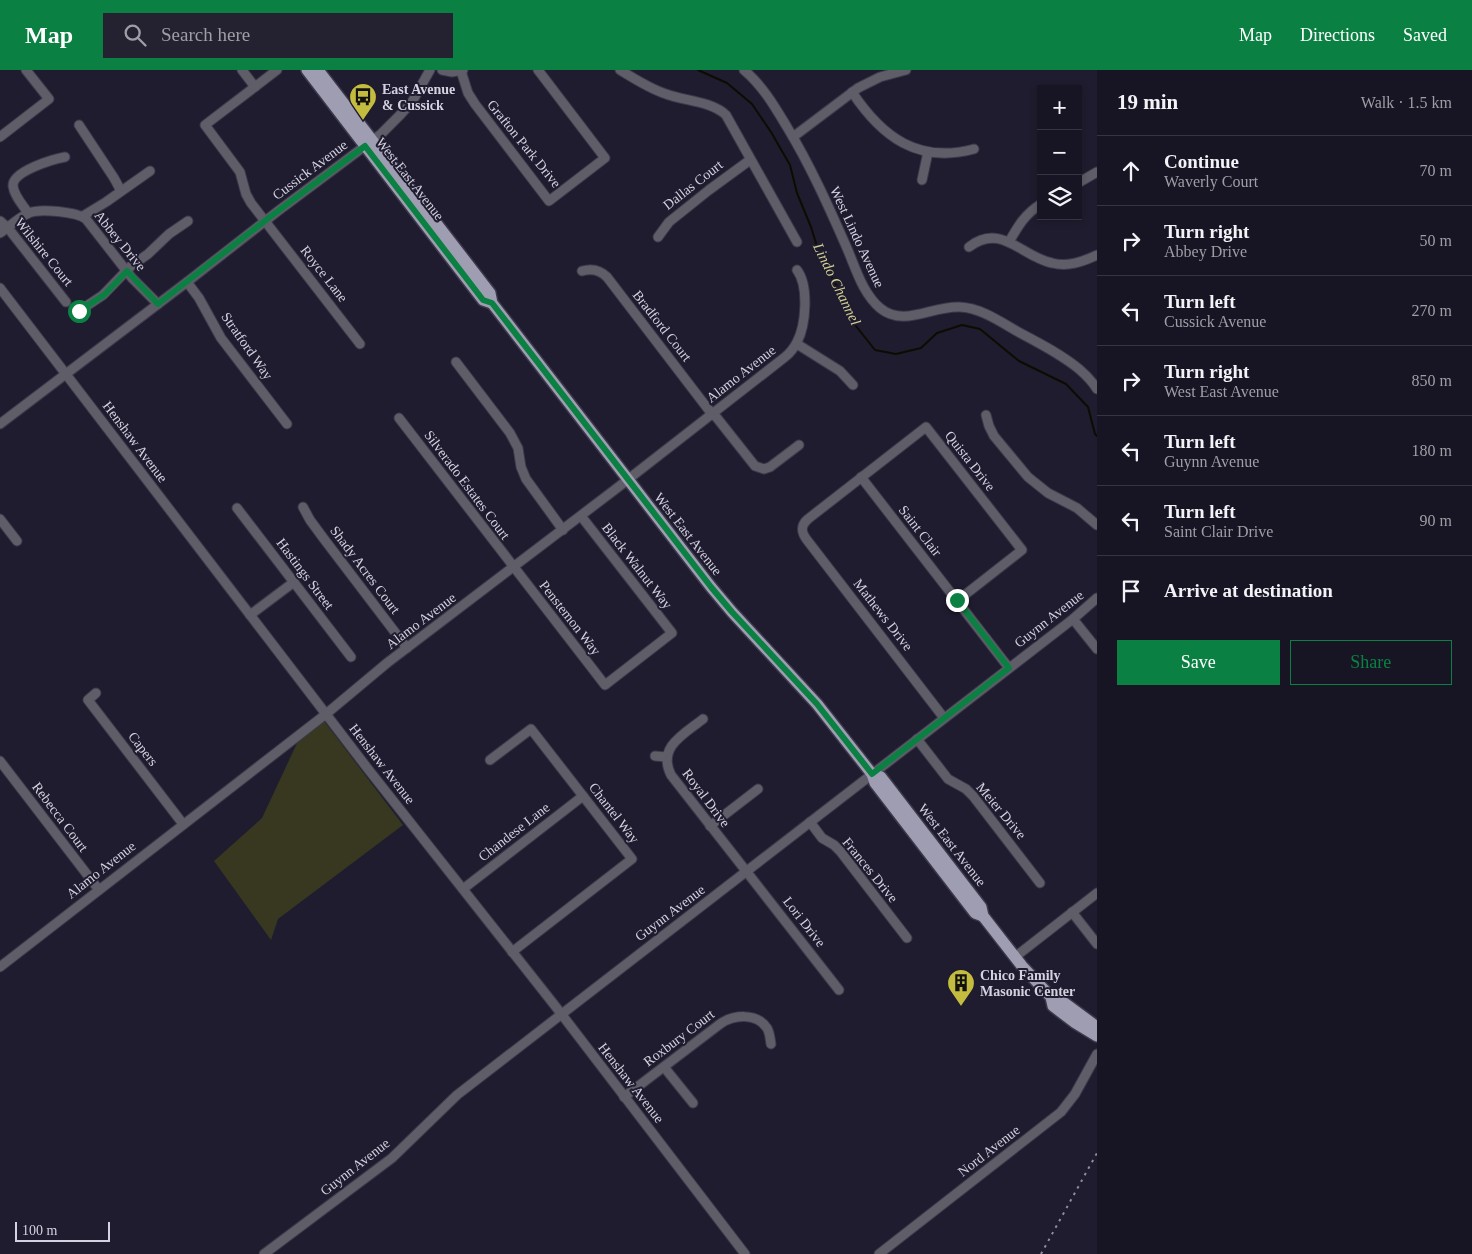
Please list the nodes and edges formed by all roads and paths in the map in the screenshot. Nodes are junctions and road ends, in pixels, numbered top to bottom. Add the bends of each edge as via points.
1 (26, 70) edge
2 (242, 70) edge
3 (277, 70) edge
4 (306, 70) edge
5 (318, 70) edge
6 (430, 70) edge
7 (442, 70) edge
8 (462, 70) edge
9 (538, 70) edge
10 (620, 70) edge
11 (744, 70) edge
12 (906, 70) edge
13 (255, 87) junction
14 (852, 92) junction
15 (79, 125) dead end
16 (0, 137) edge
17 (793, 137) junction
18 (368, 143) junction
19 (974, 149) dead end
20 (928, 152) junction
21 (66, 157) dead end
22 (750, 160) junction
23 (150, 171) dead end
24 (1097, 172) edge
25 (922, 180) dead end
26 (1082, 181) edge
27 (121, 191) junction
28 (1037, 206) edge
29 (28, 213) junction
30 (83, 216) junction
31 (266, 220) junction
32 (0, 221) edge
33 (188, 221) dead end
34 (4, 230) edge
35 (658, 237) dead end
36 (797, 242) dead end
37 (1009, 242) junction
38 (969, 247) dead end
39 (1097, 255) edge
40 (797, 270) dead end
41 (127, 271) junction
42 (582, 271) dead end
43 (188, 282) junction
44 (0, 288) edge
45 (66, 302) dead end
46 (158, 304) junction
47 (79, 311) dead end
48 (360, 344) dead end
49 (797, 344) junction
50 (456, 362) dead end
51 (65, 374) junction
52 (853, 385) dead end
53 (1097, 389) edge
54 (713, 413) junction
55 (986, 415) dead end
56 (399, 418) dead end
57 (0, 424) edge
58 (287, 424) dead end
59 (799, 445) dead end
60 (862, 478) junction
61 (628, 480) junction
62 (303, 507) dead end
63 (237, 508) dead end
64 (581, 516) junction
65 (0, 519) edge
66 (1097, 525) edge
67 (802, 529) joint
68 (563, 530) junction
69 (17, 541) dead end
70 (513, 568) junction
71 (294, 582) junction
72 (1097, 598) edge
73 (957, 600) junction
74 (250, 615) junction
75 (1073, 619) junction
76 (407, 648) junction
77 (1097, 649) edge
78 (352, 658) dead end
79 (1009, 668) junction
80 (605, 685) joint
81 (96, 693) dead end
82 (326, 714) junction
83 (944, 718) junction
84 (703, 719) dead end
85 (917, 739) junction
86 (655, 756) dead end
87 (667, 757) junction
88 (0, 760) edge
89 (490, 760) dead end
90 (872, 774) junction
91 (758, 789) dead end
92 (583, 796) junction
93 (810, 822) junction
94 (183, 824) junction
95 (710, 826) junction
96 (746, 872) junction
97 (1040, 883) dead end
98 (463, 889) junction
99 (99, 890) junction
100 (1097, 893) edge
101 (1072, 912) junction
102 (907, 938) dead end
103 (1097, 944) edge
104 (512, 952) junction
105 (1015, 957) junction
106 (0, 967) edge
107 (839, 990) dead end
108 (1051, 997) junction
109 (561, 1015) junction
110 (1097, 1027) edge
111 (1097, 1036) edge
112 (772, 1044) dead end
113 (1097, 1054) edge
114 (664, 1067) junction
115 (624, 1098) junction
116 (693, 1104) dead end
117 (264, 1254) edge
118 (745, 1254) edge
119 (879, 1254) edge

1 - 16 street via 49,99
2 - 13 street
3 - 13 street
4 - 18 main road, West East Avenue
5 - 18 main road, West East Avenue
6 - 18 street, Cussick Avenue via 408,106
7 - 8 street
8 - 9 street, Grafton Park Drive via 468,93 475,104 549,201 605,158
10 - 22 street via 662,93 713,106 723,112
11 - 17 street, West Lindo Avenue via 766,94
12 - 14 street via 873,80
13 - 31 street, Royce Lane via 205,125 236,166 249,199
14 - 17 street
14 - 20 street via 882,128 907,145
15 - 27 street
17 - 53 street, West Lindo Avenue via 869,296 879,308 904,317 952,307 977,310 1065,358
18 - 31 street, Cussick Avenue
18 - 61 main road, West East Avenue via 490,293 492,303
19 - 20 street via 949,154
20 - 25 street
21 - 29 street via 47,161 15,180 16,195
22 - 35 street, Dallas Court via 669,222
22 - 36 street
23 - 27 street
24 - 26 street
27 - 30 street
28 - 37 street via 1023,218
29 - 30 street, Abbey Drive via 44,211
29 - 34 street
30 - 41 street, Abbey Drive
31 - 43 street, Cussick Avenue
31 - 48 street, Royce Lane
32 - 34 street, Wilshire Court
33 - 41 street
34 - 45 street, Wilshire Court
37 - 38 street via 983,239
37 - 39 street via 1038,259 1058,264 1078,263
40 - 49 street, Alamo Avenue via 803,282 804,307
41 - 46 street, Abbey Drive
41 - 47 street via 104,295
42 - 54 street, Bradford Court via 596,270 607,277
43 - 46 street, Cussick Avenue
43 - 58 street, Stratford Way via 218,334
44 - 51 street, Henshaw Avenue
46 - 51 street, Cussick Avenue
49 - 52 street via 840,371
49 - 54 street, Alamo Avenue
50 - 68 street via 510,433 518,448 526,479
51 - 57 street, Cussick Avenue
51 - 74 street, Henshaw Avenue
54 - 59 street, Bradford Court via 758,467 773,466
54 - 61 street, Alamo Avenue
55 - 66 street via 994,436 1028,477 1077,508
56 - 70 street, Silverado Estates Court
60 - 67 street, Quista Drive via 808,518
60 - 73 street, Saint Clair
60 - 73 street, Quista Drive via 926,427 1022,550
61 - 64 street, Alamo Avenue
61 - 90 main road, West East Avenue via 722,600 817,704
62 - 76 street, Shady Acres Court via 324,540
63 - 71 street, Hastings Street
64 - 68 street, Alamo Avenue
64 - 80 street, Black Walnut Way via 672,633
65 - 69 street
67 - 83 street, Mathews Drive via 804,536
68 - 70 street, Alamo Avenue
70 - 76 street, Alamo Avenue
70 - 80 street, Penstemon Way
71 - 74 street
71 - 78 street, Hastings Street
72 - 75 street, Guynn Avenue
73 - 79 street, Saint Clair
74 - 82 street, Henshaw Avenue
75 - 77 street
75 - 79 street, Guynn Avenue
76 - 82 street, Alamo Avenue
79 - 83 street, Guynn Avenue
81 - 94 street, Capers via 88,700
82 - 94 street, Alamo Avenue
82 - 98 street, Henshaw Avenue
83 - 85 street, Guynn Avenue
84 - 87 street via 674,742
85 - 90 street, Guynn Avenue
85 - 97 street, Meier Drive via 948,779 973,796
86 - 87 street
87 - 95 street, Royal Drive via 671,775
88 - 99 street, Rebecca Court
89 - 92 street, Chantel Way via 531,729
90 - 93 street, Guynn Avenue
90 - 105 main road, West East Avenue via 881,778 981,907 983,916
91 - 95 street
92 - 98 street, Chandese Lane
92 - 104 street, Chantel Way via 632,859
93 - 96 street, Guynn Avenue
93 - 102 street, Frances Drive via 822,838 840,851
94 - 99 street, Alamo Avenue
95 - 96 street, Royal Drive
96 - 107 street, Lori Drive
96 - 109 street, Guynn Avenue
98 - 104 street, Henshaw Avenue
99 - 106 street, Alamo Avenue
100 - 101 street
101 - 103 street
101 - 105 street
104 - 109 street, Henshaw Avenue
105 - 108 main road, West East Avenue
108 - 110 main road, West East Avenue via 1059,999
108 - 111 main road, West East Avenue via 1053,1006
109 - 115 street, Henshaw Avenue
109 - 117 street, Guynn Avenue via 457,1095 392,1158
112 - 114 street, Roxbury Court via 763,1024 753,1018 735,1017 720,1024
113 - 119 street, Nord Avenue via 1061,1112
114 - 115 street, Roxbury Court
114 - 116 street
115 - 118 street, Henshaw Avenue

